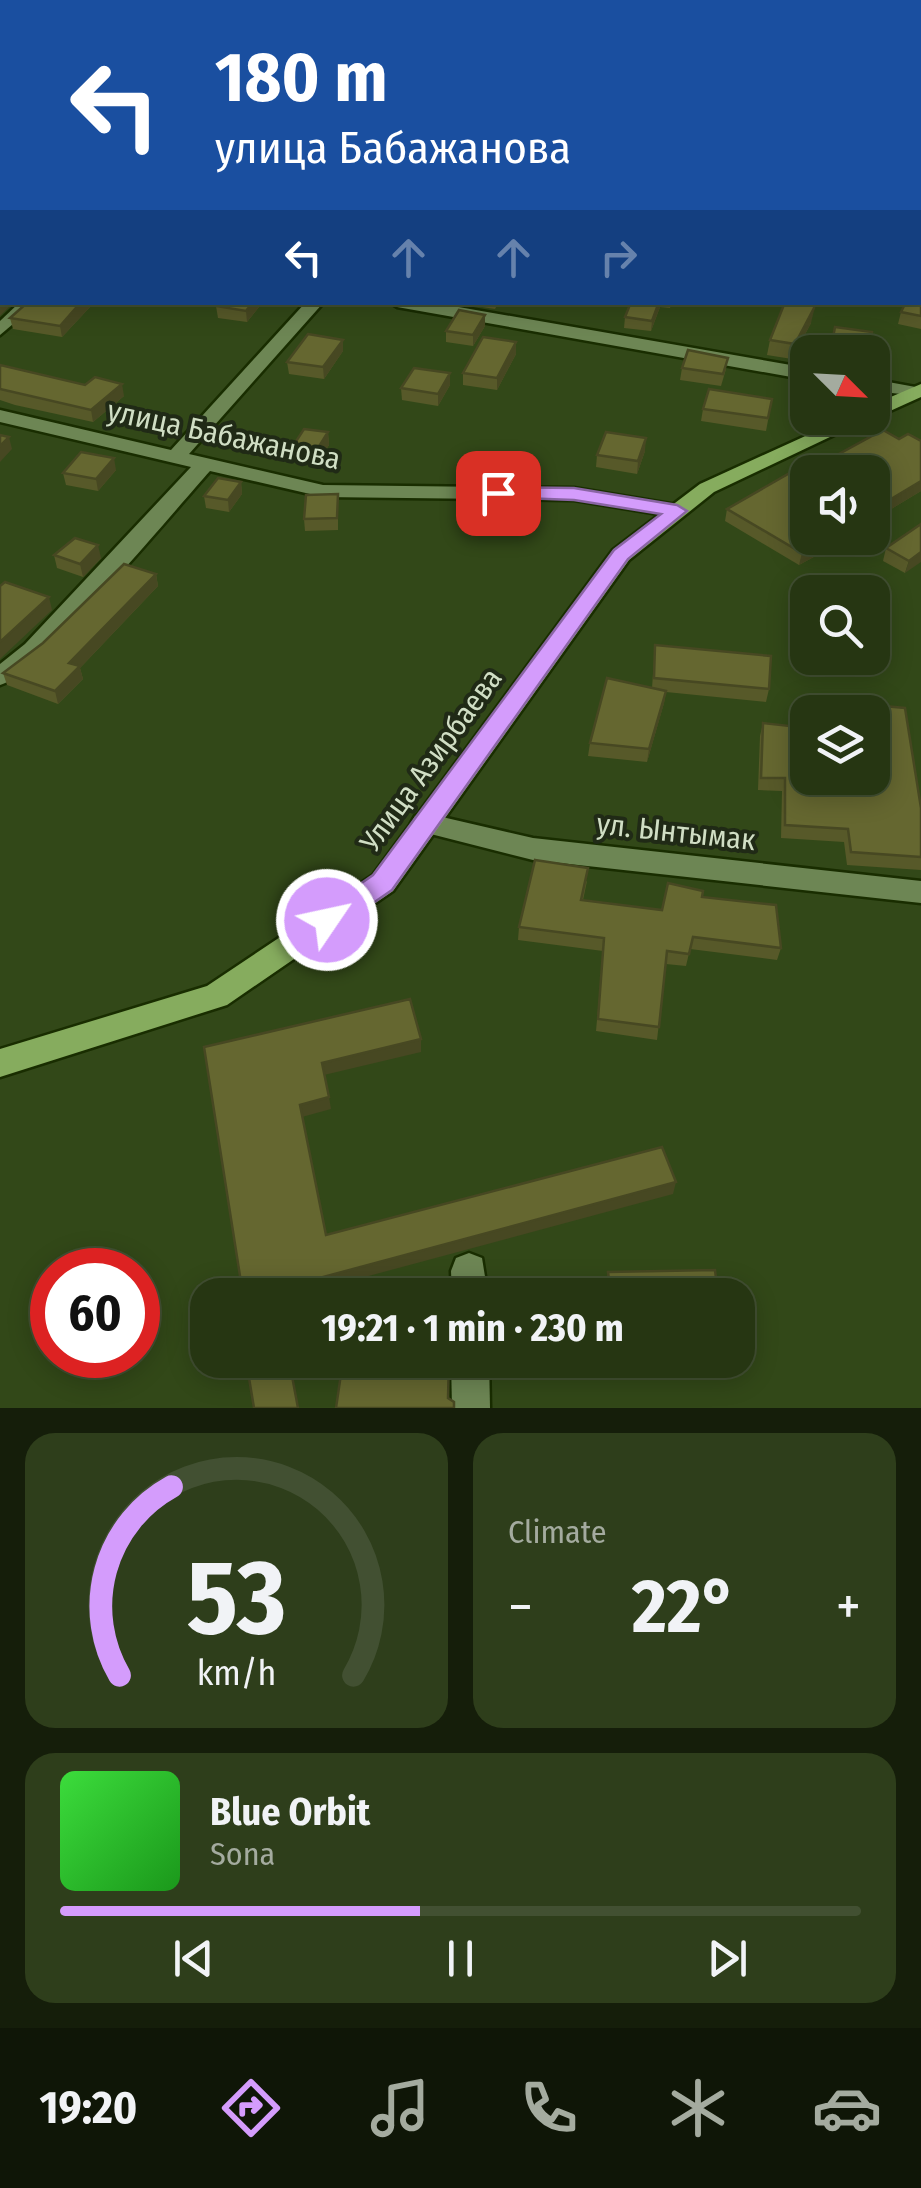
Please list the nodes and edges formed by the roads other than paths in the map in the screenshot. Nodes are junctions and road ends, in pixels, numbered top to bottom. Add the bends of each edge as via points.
1 (28, 305) edge
2 (313, 305) edge
3 (414, 305) edge
4 (0, 330) edge
5 (790, 371) edge
6 (890, 387) edge
7 (918, 391) edge
8 (890, 404) edge
9 (0, 416) edge
10 (823, 435) edge
11 (175, 457) junction
12 (205, 464) junction
13 (677, 511) junction
14 (0, 677) edge
15 (425, 824) junction
16 (921, 892) edge
17 (0, 1063) edge
18 (470, 1378) edge
19 (471, 1408) edge

1 - 4 street
2 - 11 street
3 - 5 street
6 - 7 street
7 - 8 main road
9 - 11 street, улица Бабажанова
10 - 13 main road, Улица Азирбаева via 707,488
11 - 12 street, улица Бабажанова
12 - 13 street, улица Бабажанова via 323,491 574,494
12 - 14 street via 33,650
13 - 15 main road, Улица Азирбаева via 621,554
15 - 16 street, ул. Ынтымак via 533,849
15 - 17 main road, Улица Азирбаева via 382,882 216,996
18 - 19 street

